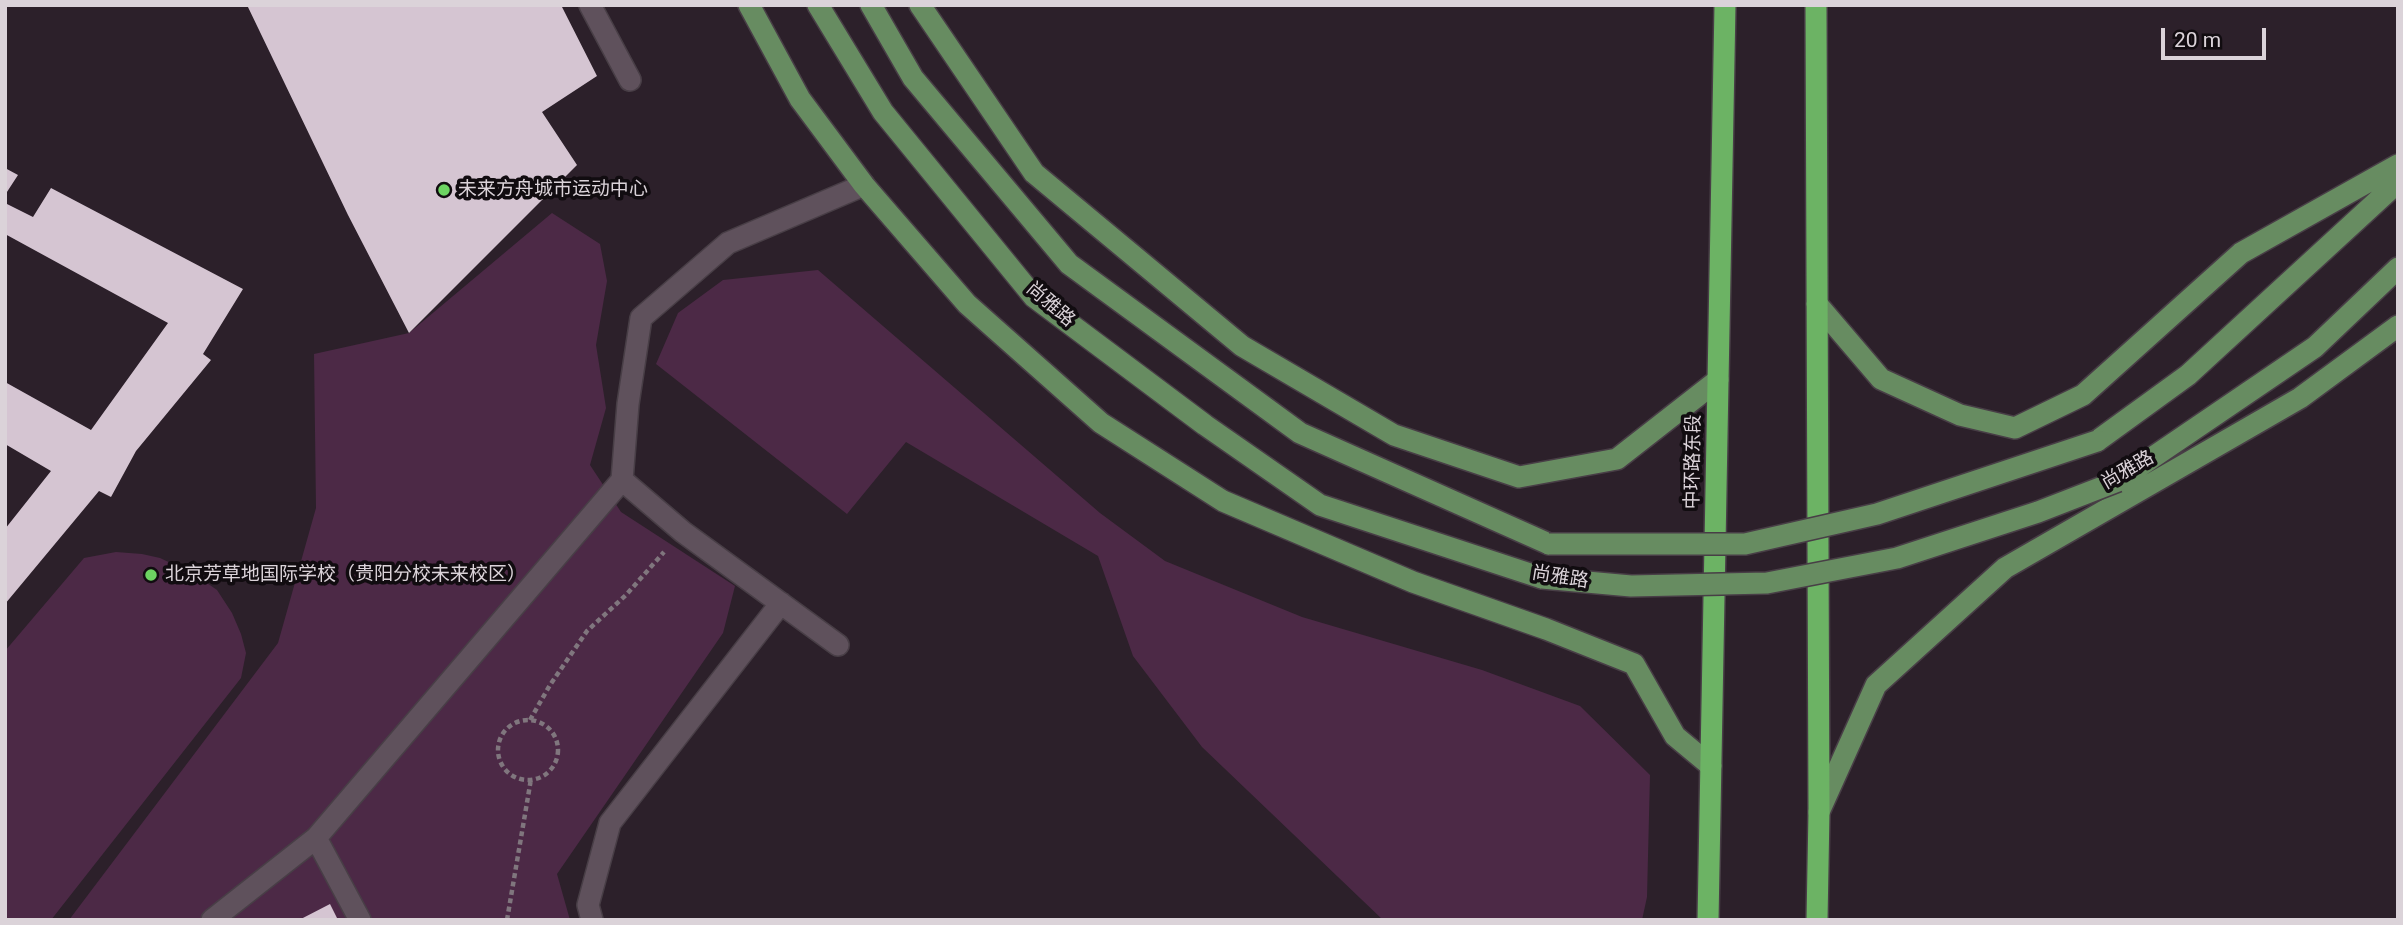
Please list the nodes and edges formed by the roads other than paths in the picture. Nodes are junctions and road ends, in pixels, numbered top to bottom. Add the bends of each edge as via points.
1 (590, 5) edge
2 (749, 5) edge
3 (818, 5) edge
4 (871, 5) edge
5 (920, 5) edge
6 (1725, 5) edge
7 (1816, 5) edge
8 (630, 80) dead end
9 (2398, 165) edge
10 (2398, 182) edge
11 (864, 185) junction
12 (2398, 268) edge
13 (1817, 304) junction
14 (2398, 326) edge
15 (1718, 380) junction
16 (622, 480) junction
17 (781, 603) junction
18 (838, 645) dead end
19 (1711, 766) junction
20 (1819, 812) junction
21 (316, 838) junction
22 (212, 920) edge
23 (360, 920) edge
24 (592, 920) edge
25 (1708, 920) edge
26 (1816, 920) edge

1 - 8 street
2 - 11 main road via 800,99
3 - 12 main road, 尚雅路, bridge via 883,112 1034,297 1320,505 1542,578 1631,586 1767,583 1897,558 2038,512 2118,481 2315,347
4 - 10 main road, 尚雅路, bridge via 913,78 1069,264 1300,433 1549,544 1745,544 1877,514 2097,441 2188,375
5 - 15 main road via 1034,173 1242,346 1394,435 1519,477 1617,459
6 - 15 highway, 中环路东段
7 - 13 highway
9 - 13 main road via 2241,253 2082,396 2015,428 1960,415 1881,379
11 - 16 street via 728,243 641,318
11 - 19 main road via 967,304 1101,423 1223,501 1413,582 1634,664 1675,736
13 - 20 highway
14 - 20 main road via 2300,398 2005,568 1875,685
15 - 19 highway, 中环路东段
16 - 17 street via 683,532
16 - 21 street
17 - 18 street
17 - 24 street via 610,823 588,905
19 - 25 highway, 中环路东段
20 - 26 highway
21 - 22 street
21 - 23 street

